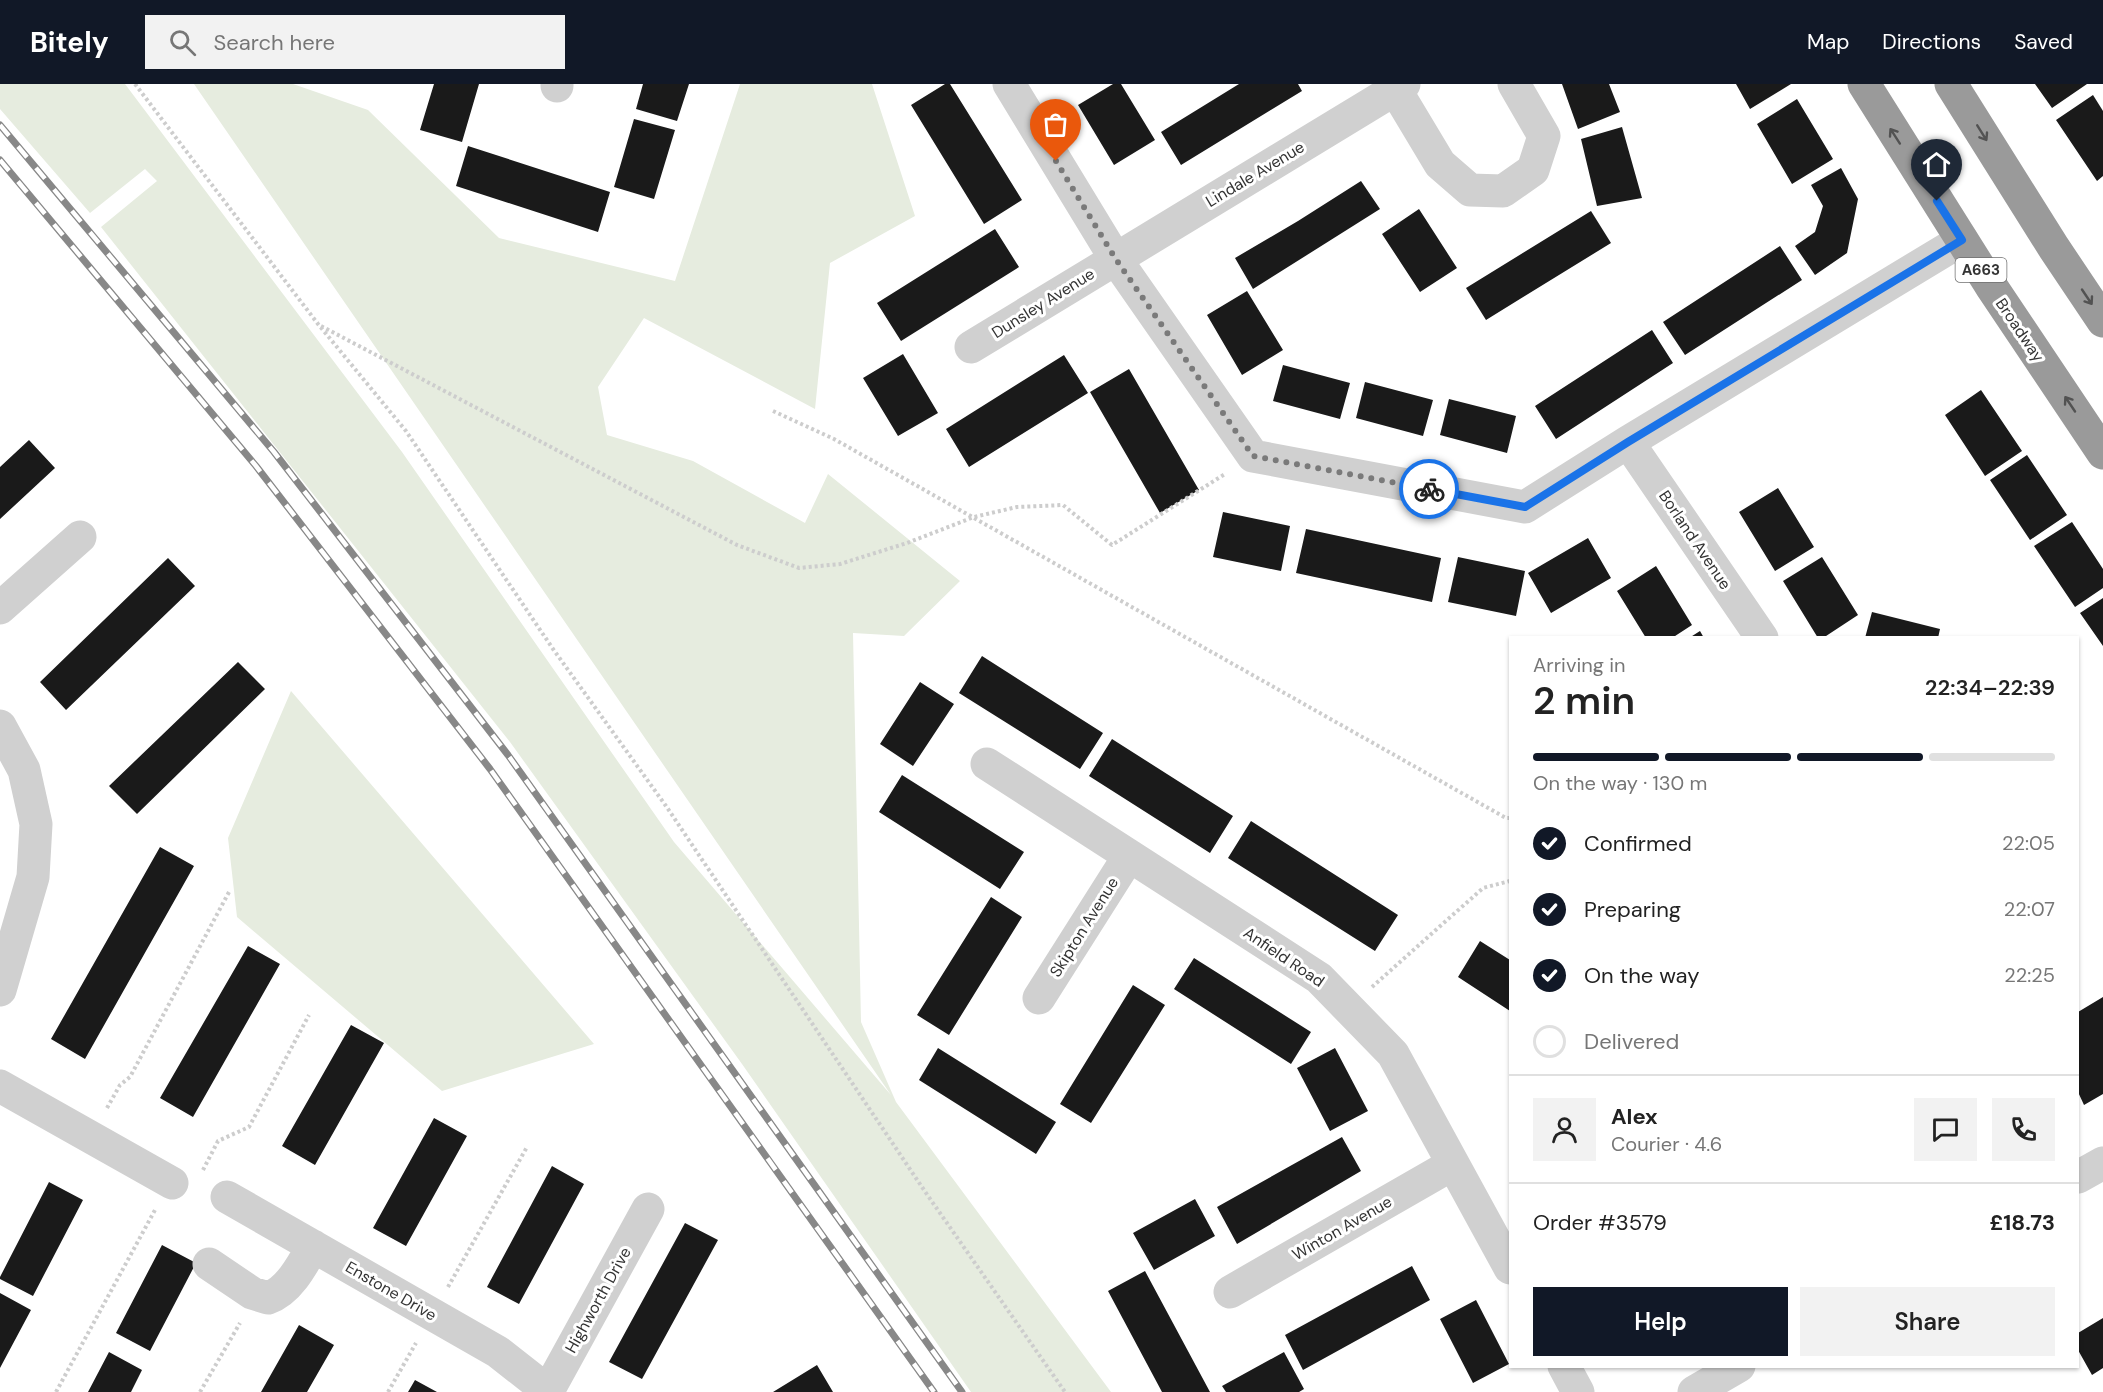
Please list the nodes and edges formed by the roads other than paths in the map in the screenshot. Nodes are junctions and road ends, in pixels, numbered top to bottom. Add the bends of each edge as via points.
1 (1009, 84) edge
2 (1514, 84) edge
3 (1864, 84) edge
4 (1951, 84) edge
5 (1397, 86) edge
6 (1962, 240) junction
7 (1115, 258) junction
8 (2103, 321) edge
9 (971, 347) dead end
10 (1628, 442) junction
11 (2103, 453) edge
12 (80, 537) dead end
13 (0, 608) edge
14 (1761, 636) edge
15 (0, 726) edge
16 (987, 764) dead end
17 (1129, 856) junction
18 (5, 957) edge
19 (0, 990) edge
20 (1039, 999) dead end
21 (0, 1086) edge
22 (2103, 1163) edge
23 (1453, 1164) junction
24 (2079, 1176) edge
25 (172, 1183) road end
26 (227, 1197) dead end
27 (648, 1209) dead end
28 (313, 1246) junction
29 (209, 1264) dead end
30 (1509, 1266) edge
31 (1230, 1292) dead end
32 (1565, 1368) edge
33 (1736, 1368) edge
34 (511, 1380) edge
35 (549, 1392) edge
36 (1578, 1392) edge
37 (1694, 1392) edge

1 - 7 street
2 - 5 street, Lindale Avenue via 1544,136 1533,170 1503,191 1470,190 1440,164
6 -> 3 highway, Broadway / A663
4 -> 8 highway
5 - 7 street, Lindale Avenue
6 - 10 street
11 -> 6 highway, Broadway / A663
7 - 9 street, Dunsley Avenue
7 - 10 street via 1253,456 1525,507
10 - 14 street, Borland Avenue
12 - 13 street
15 - 18 street via 24,770 36,824 33,877
16 - 17 street, Anfield Road
17 - 20 street, Skipton Avenue
17 - 23 street, Anfield Road via 1319,978 1393,1054
18 - 19 street
21 - 25 street
22 - 24 street
23 - 30 street, Anfield Road
23 - 31 street, Winton Avenue
26 - 28 street, Enstone Drive
27 - 35 street, Highworth Drive
28 - 29 street via 294,1277 268,1298
28 - 34 street, Enstone Drive via 498,1352
32 - 36 street
33 - 37 street
34 - 35 street, Enstone Drive

